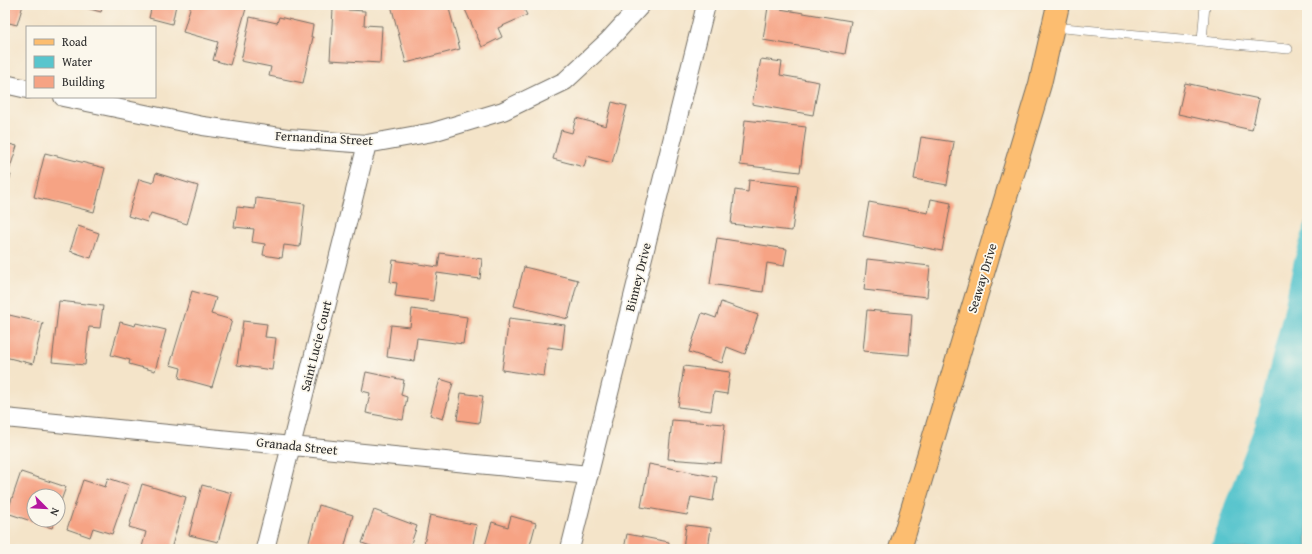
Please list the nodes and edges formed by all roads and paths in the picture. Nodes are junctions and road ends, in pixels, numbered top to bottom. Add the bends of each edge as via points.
1 (641, 5) edge
2 (706, 5) edge
3 (1058, 5) edge
4 (1205, 5) edge
5 (1053, 27) junction
6 (1202, 41) junction
7 (1288, 49) dead end
8 (5, 84) edge
9 (26, 89) edge
10 (68, 98) edge
11 (367, 144) junction
12 (5, 418) edge
13 (291, 445) junction
14 (589, 475) junction
15 (265, 549) edge
16 (570, 549) edge
17 (900, 549) edge

1 - 11 street, Fernandina Street via 609,40 565,81 503,111 433,132
2 - 14 street, Binney Drive
3 - 5 main road, Seaway Drive
4 - 6 lane
5 - 6 lane
5 - 17 main road, Seaway Drive via 1040,84
6 - 7 lane
8 - 9 street
10 - 11 street, Fernandina Street via 203,126 288,138
11 - 13 street, Saint Lucie Court
12 - 13 street, Granada Street
13 - 14 street, Granada Street
13 - 15 street, Saint Lucie Court
14 - 16 street, Binney Drive

